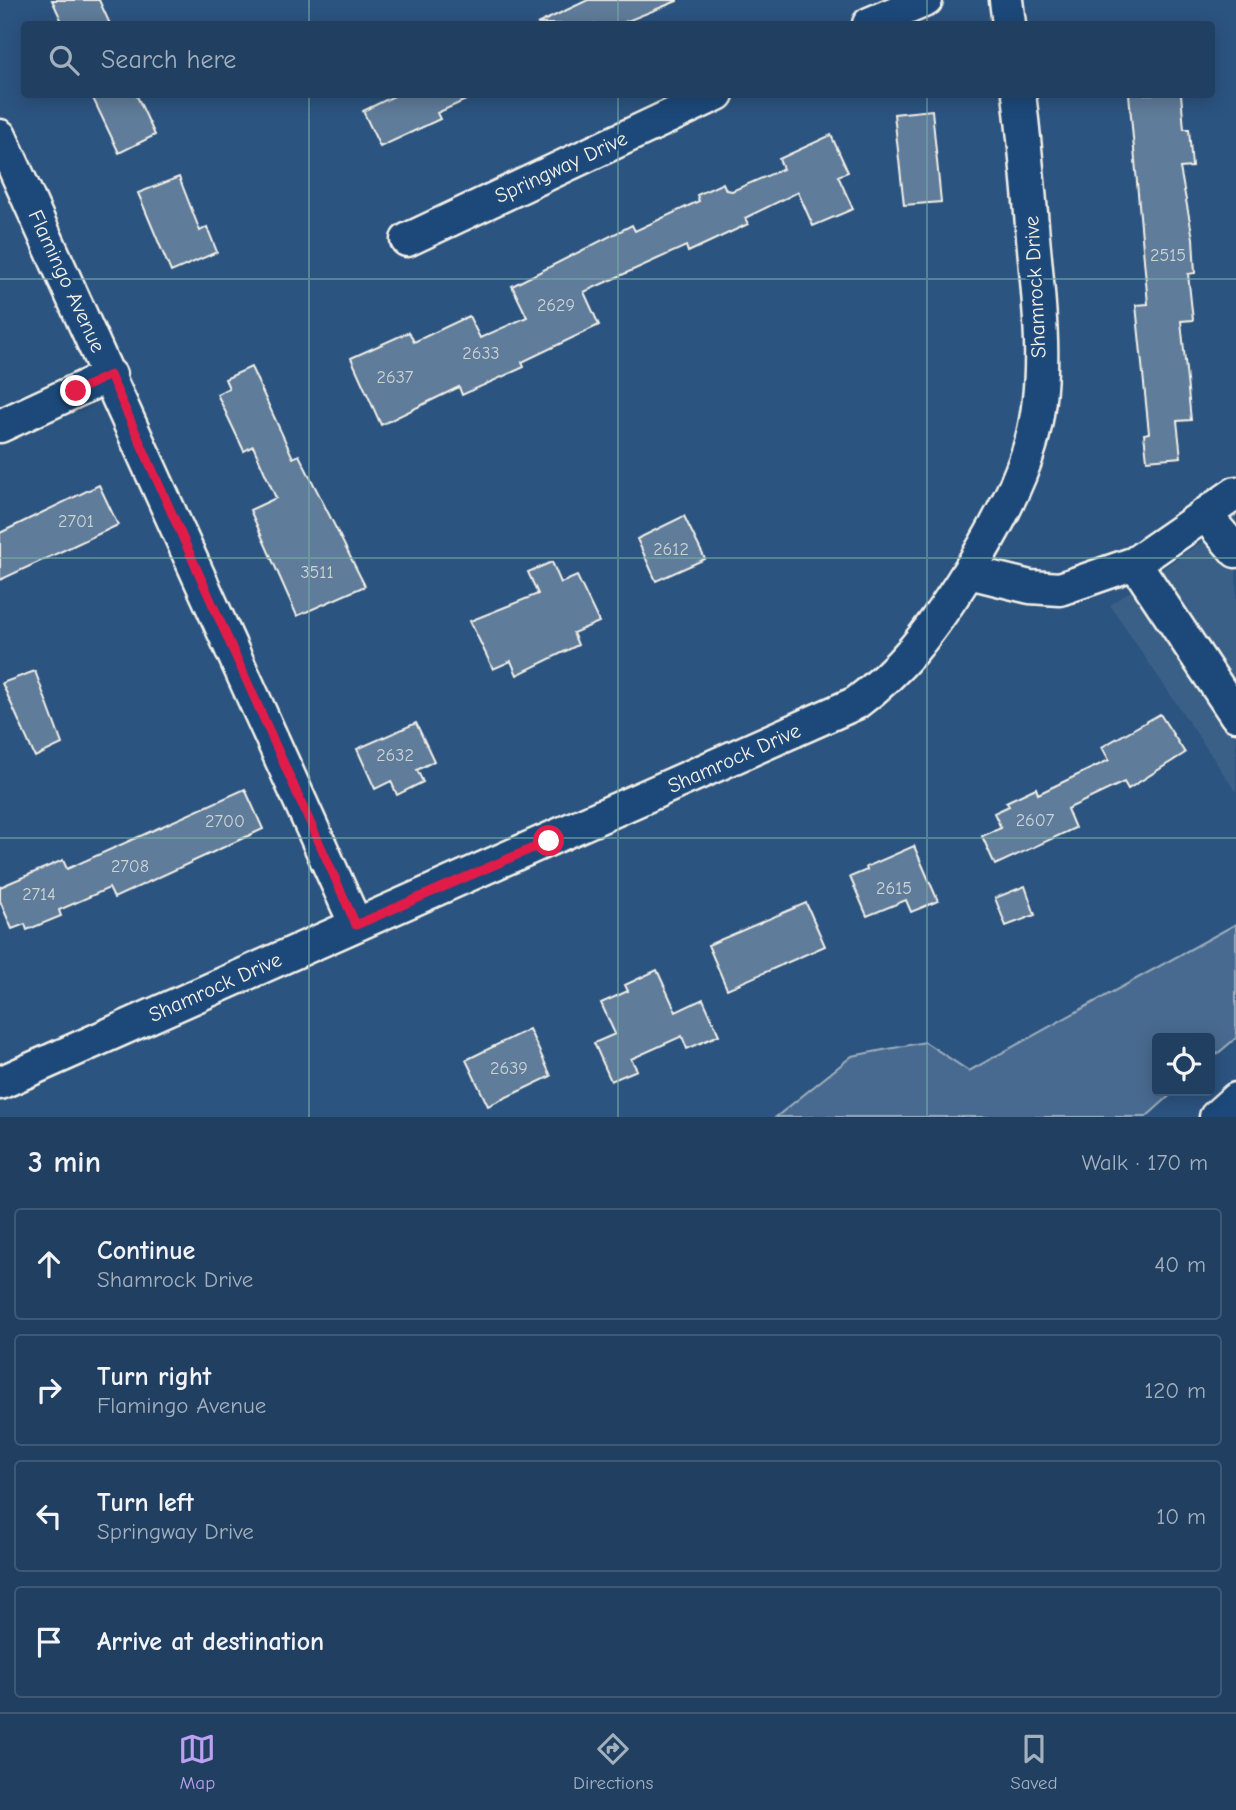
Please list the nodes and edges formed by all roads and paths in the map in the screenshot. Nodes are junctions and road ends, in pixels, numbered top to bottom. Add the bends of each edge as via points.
1 (926, 0) edge
2 (1006, 0) edge
3 (876, 21) edge
4 (1009, 21) edge
5 (709, 98) edge
6 (1019, 98) edge
7 (0, 136) edge
8 (407, 240) dead end
9 (110, 375) junction
10 (0, 426) edge
11 (1236, 493) edge
12 (1206, 516) junction
13 (1236, 551) edge
14 (1135, 563) junction
15 (969, 572) junction
16 (1236, 715) edge
17 (356, 925) junction
18 (0, 1083) edge
19 (1236, 1098) edge
20 (1216, 1117) edge

1 - 3 street
2 - 4 street
5 - 8 street, Springway Drive
6 - 15 street, Shamrock Drive via 1041,322 1040,393 1031,443 1011,495
7 - 9 street, Flamingo Avenue
9 - 10 street
9 - 17 street, Flamingo Avenue
11 - 12 street
12 - 13 street
12 - 14 street
14 - 15 street via 1060,589 1030,587
14 - 16 street
15 - 17 street, Shamrock Drive via 921,645 856,703
17 - 18 street, Shamrock Drive
19 - 20 street

